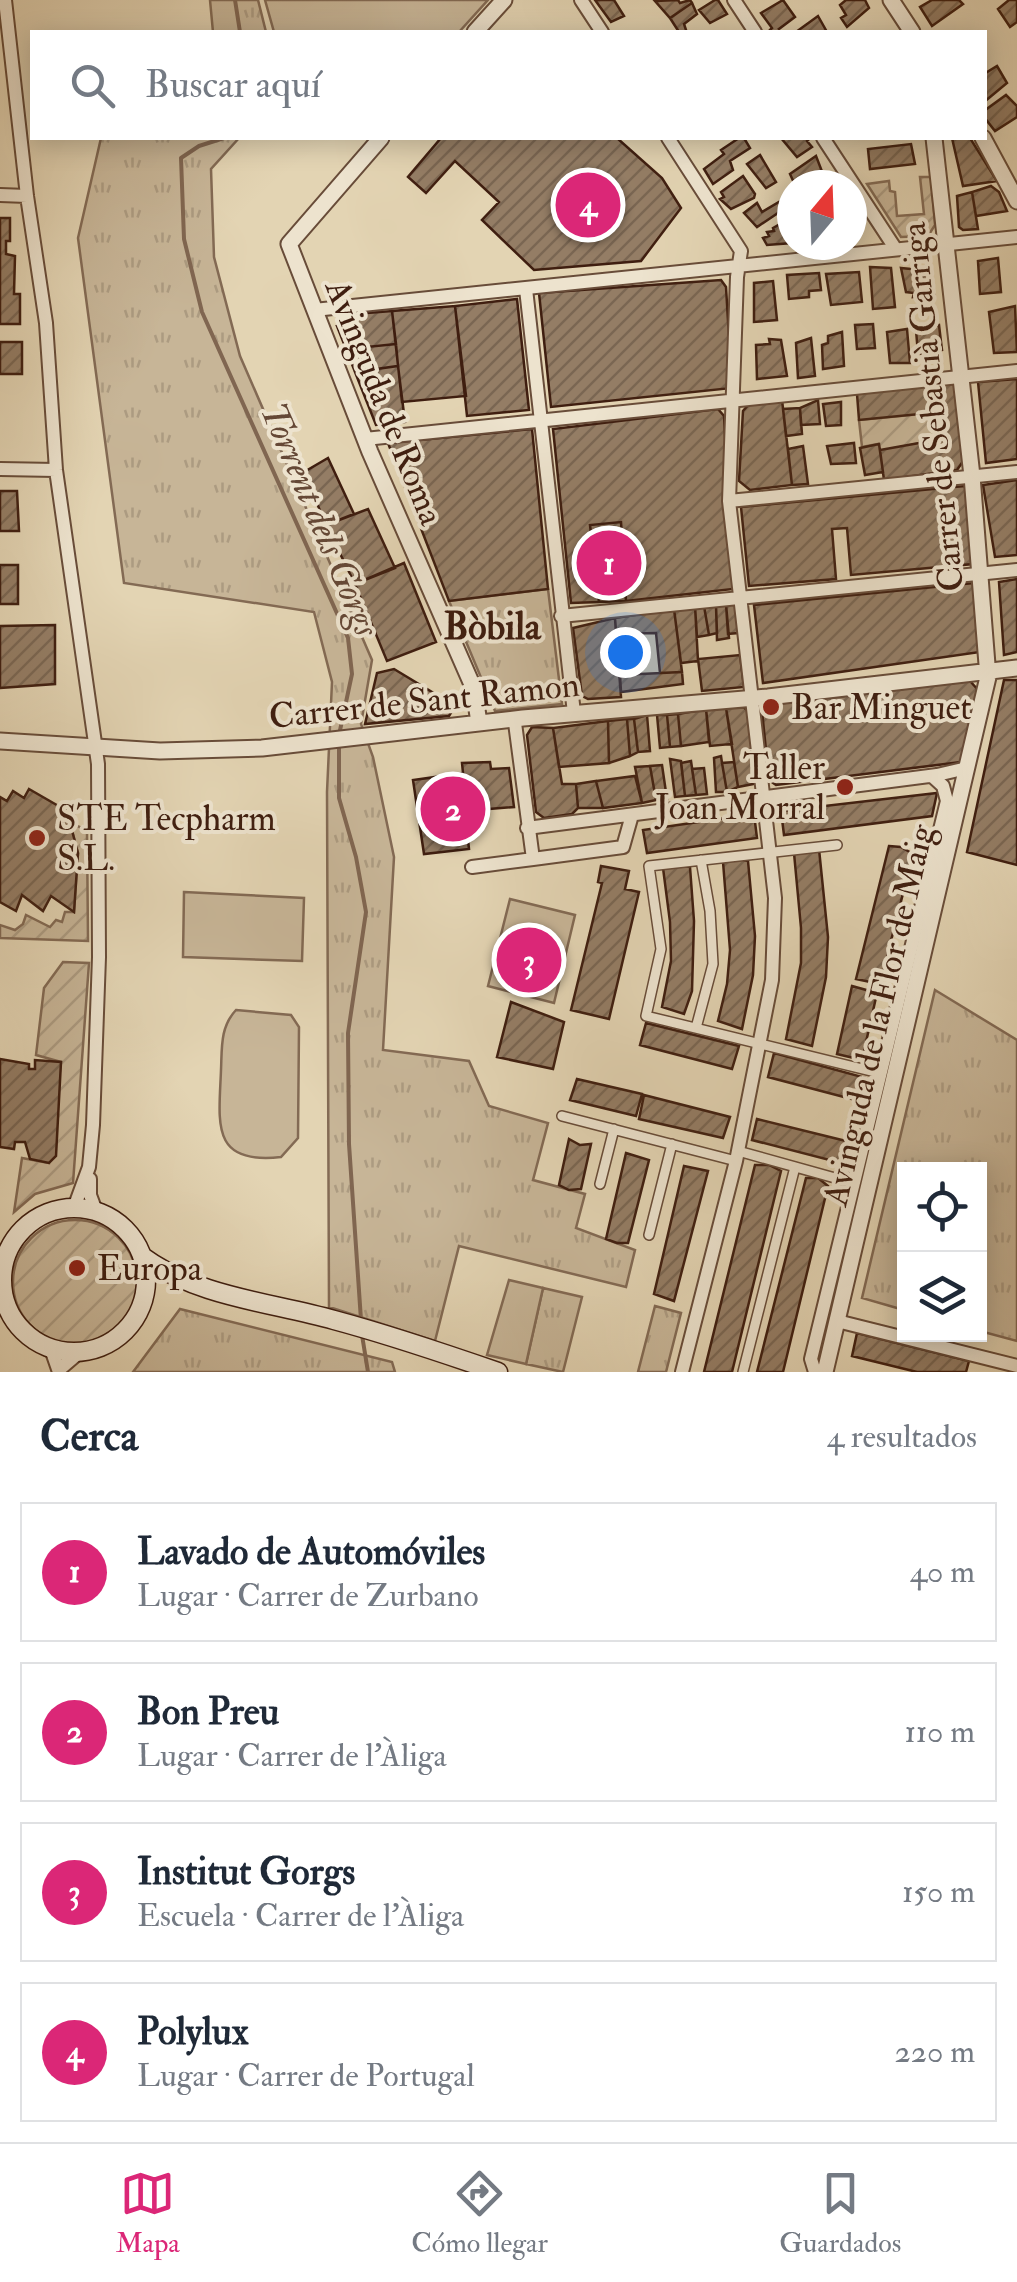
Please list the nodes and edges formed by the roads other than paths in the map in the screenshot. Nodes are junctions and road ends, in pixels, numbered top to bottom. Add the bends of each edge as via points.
1 (6, 0) edge
2 (504, 0) edge
3 (581, 0) edge
4 (734, 0) edge
5 (891, 0) edge
6 (477, 30) edge
7 (601, 30) edge
8 (754, 30) edge
9 (911, 30) edge
10 (379, 140) edge
11 (669, 140) edge
12 (824, 140) edge
13 (934, 140) edge
14 (984, 140) edge
15 (0, 195) edge
16 (27, 196) junction
17 (1017, 201) edge
18 (1017, 236) edge
19 (946, 244) junction
20 (895, 248) junction
21 (739, 267) junction
22 (526, 289) junction
23 (314, 310) junction
24 (1017, 371) edge
25 (961, 376) junction
26 (732, 401) junction
27 (539, 420) junction
28 (365, 439) junction
29 (0, 470) edge
30 (56, 470) junction
31 (1017, 472) edge
32 (972, 476) junction
33 (729, 501) junction
34 (1017, 570) edge
35 (980, 574) junction
36 (740, 598) junction
37 (561, 616) junction
38 (1017, 668) edge
39 (988, 671) junction
40 (751, 699) junction
41 (574, 713) junction
42 (479, 718) junction
43 (510, 720) junction
44 (0, 741) edge
45 (96, 747) junction
46 (967, 768) junction
47 (932, 776) junction
48 (764, 798) junction
49 (632, 815) junction
50 (527, 828) junction
51 (837, 845) dead end
52 (770, 852) junction
53 (533, 859) junction
54 (701, 860) junction
55 (472, 866) dead end
56 (696, 1028) junction
57 (758, 1043) junction
58 (879, 1073) junction
59 (562, 1116) dead end
60 (614, 1129) junction
61 (672, 1144) junction
62 (737, 1156) junction
63 (795, 1166) junction
64 (89, 1167) junction
65 (853, 1182) junction
66 (600, 1184) dead end
67 (74, 1208) junction
68 (96, 1211) junction
69 (649, 1235) dead end
70 (8, 1240) edge
71 (143, 1257) junction
72 (1, 1276) edge
73 (195, 1286) junction
74 (144, 1300) junction
75 (837, 1320) junction
76 (422, 1346) junction
77 (51, 1349) junction
78 (80, 1352) junction
79 (1017, 1366) edge
80 (60, 1370) edge
81 (474, 1372) edge
82 (498, 1372) edge
83 (682, 1372) edge
84 (743, 1372) edge
85 (815, 1372) edge
86 (825, 1372) edge

1 - 16 street
2 - 6 street
3 - 7 street
4 - 8 street
5 - 9 street
10 - 23 street, Avinguda de Roma via 290,238
11 - 21 street via 741,251
12 - 20 street
13 - 19 street, Carrer de Sebastià Garriga
14 - 17 street
15 - 16 street
16 - 30 street via 46,323
18 - 19 street
19 - 20 street
19 - 25 street, Carrer de Sebastià Garriga
20 - 21 street
21 - 22 street
21 - 26 street
22 - 23 street
22 - 27 street
23 - 28 street, Avinguda de Roma
24 - 25 street
25 - 26 street
25 - 32 street, Carrer de Sebastià Garriga
26 - 27 street
26 - 33 street
27 - 28 street
27 - 37 street
28 - 42 street, Avinguda de Roma via 474,689
29 - 30 street
30 - 45 street
31 - 32 street
32 - 33 street
32 - 35 street, Carrer de Sebastià Garriga
33 - 36 street
34 - 35 street
35 - 36 street
35 - 39 street, Carrer de Sebastià Garriga
36 - 37 street
36 - 40 street
37 - 41 street
38 - 39 street, Carrer de Sant Ramon
39 - 40 street, Carrer de Sant Ramon
39 - 46 street, Avinguda de la Flor de Maig
40 - 41 street, Carrer de Sant Ramon
40 - 48 street
41 - 43 street, Carrer de Sant Ramon
42 - 43 street, Carrer de Sant Ramon
42 - 45 street, Carrer de Sant Ramon via 202,752
43 - 50 street
44 - 45 street, Carrer de Sant Ramon
45 - 64 street via 99,957
46 - 47 street
46 - 75 street, Avinguda de la Flor de Maig
47 - 48 street
47 - 58 street, Avinguda de la Flor de Maig via 945,789 947,804
48 - 49 street
48 - 52 street
49 - 50 street
49 - 53 street via 622,847
50 - 53 street
51 - 52 street
52 - 54 street
52 - 57 street via 772,980
53 - 55 street
54 - 56 street via 713,964
54 - 56 street via 649,866 662,949 646,1016
56 - 57 street
57 - 58 street
57 - 62 street
58 - 65 street, Avinguda de la Flor de Maig
59 - 60 street
60 - 61 street
60 - 66 street
61 - 62 street
61 - 69 street
62 - 63 street
62 - 83 street
63 - 65 street
63 - 84 street
64 - 67 street
64 - 68 street
65 - 85 street, Avinguda de la Flor de Maig via 810,1358
67 - 68 main road
67 - 70 main road via 41,1216
68 - 71 main road via 123,1227
70 - 72 main road
71 - 73 main road
71 - 74 main road
72 - 77 main road via 15,1322
73 - 74 main road
73 - 76 main road
74 - 78 main road via 121,1336
75 - 79 street
75 - 86 street, Avinguda de la Flor de Maig
76 - 81 main road
76 - 82 main road
77 - 78 main road
77 - 80 street
78 - 80 street

